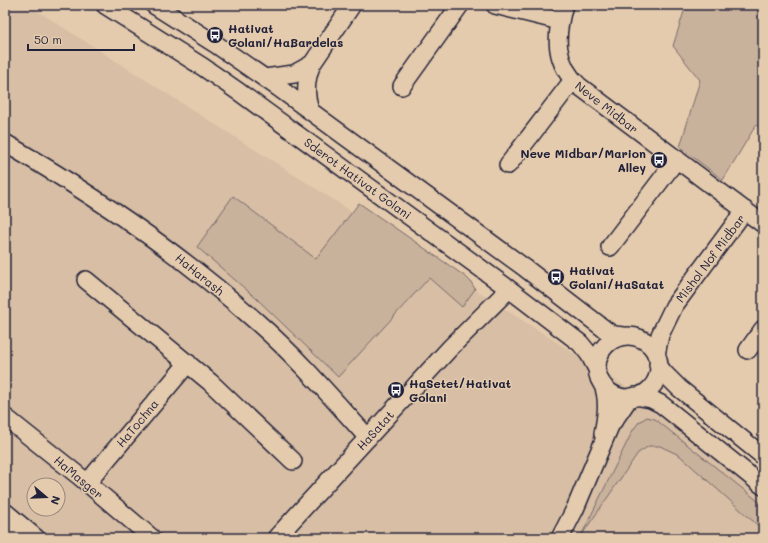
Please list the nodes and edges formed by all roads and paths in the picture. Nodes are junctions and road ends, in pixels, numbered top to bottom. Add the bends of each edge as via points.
1 (105, 5) edge
2 (154, 5) edge
3 (352, 5) edge
4 (460, 5) edge
5 (495, 5) edge
6 (564, 5) edge
7 (560, 22) junction
8 (312, 64) junction
9 (265, 78) junction
10 (573, 80) junction
11 (402, 86) dead end
12 (310, 111) junction
13 (5, 143) edge
14 (677, 159) junction
15 (508, 165) dead end
16 (745, 210) junction
17 (763, 224) edge
18 (610, 247) dead end
19 (86, 280) dead end
20 (509, 289) junction
21 (674, 306) junction
22 (763, 329) edge
23 (626, 336) junction
24 (748, 350) dead end
25 (657, 360) junction
26 (188, 363) junction
27 (597, 369) junction
28 (603, 385) junction
29 (633, 397) junction
30 (5, 417) edge
31 (368, 438) junction
32 (597, 456) junction
33 (763, 456) edge
34 (293, 461) dead end
35 (87, 483) junction
36 (763, 486) edge
37 (11, 517) edge
38 (6, 538) edge
39 (36, 538) edge
40 (152, 538) edge
41 (276, 538) edge
42 (560, 538) edge

1 - 20 street, Sderot Hativat Golani via 239,92
2 - 9 street
3 - 8 street
4 - 11 street
5 - 7 street
6 - 7 street, Neve Midbar
7 - 10 street, Neve Midbar via 560,56
8 - 9 street via 294,74
8 - 12 street via 306,89
9 - 12 street
10 - 14 street, Neve Midbar
10 - 15 street
12 - 23 street via 607,331 614,335
13 - 31 street, HaHarash via 94,197 204,276 258,322 312,376
14 - 16 street, Neve Midbar
14 - 18 street
16 - 17 street, Neve Midbar
16 - 21 street, Mishol Nof Midbar
19 - 26 street
20 - 27 street, Sderot Hativat Golani via 580,343
20 - 31 street, HaSatat via 450,348
21 - 23 street, Mishol Nof Midbar via 647,330
21 - 25 street, Mishol Nof Midbar via 660,335
22 - 24 street
23 - 25 street via 643,340 652,348
23 - 27 street via 614,339 605,346 599,356
25 - 29 street via 656,376 650,387
25 - 33 street via 675,384
26 - 34 street
26 - 35 street, HaTochna
27 - 28 street
28 - 29 street via 618,396
28 - 32 street via 606,394 605,421
29 - 32 street via 610,426
29 - 36 street via 651,399 661,404
30 - 35 street, HaMasger
31 - 41 street, HaSatat
32 - 42 street
35 - 40 street, HaMasger
37 - 38 street
37 - 39 street

